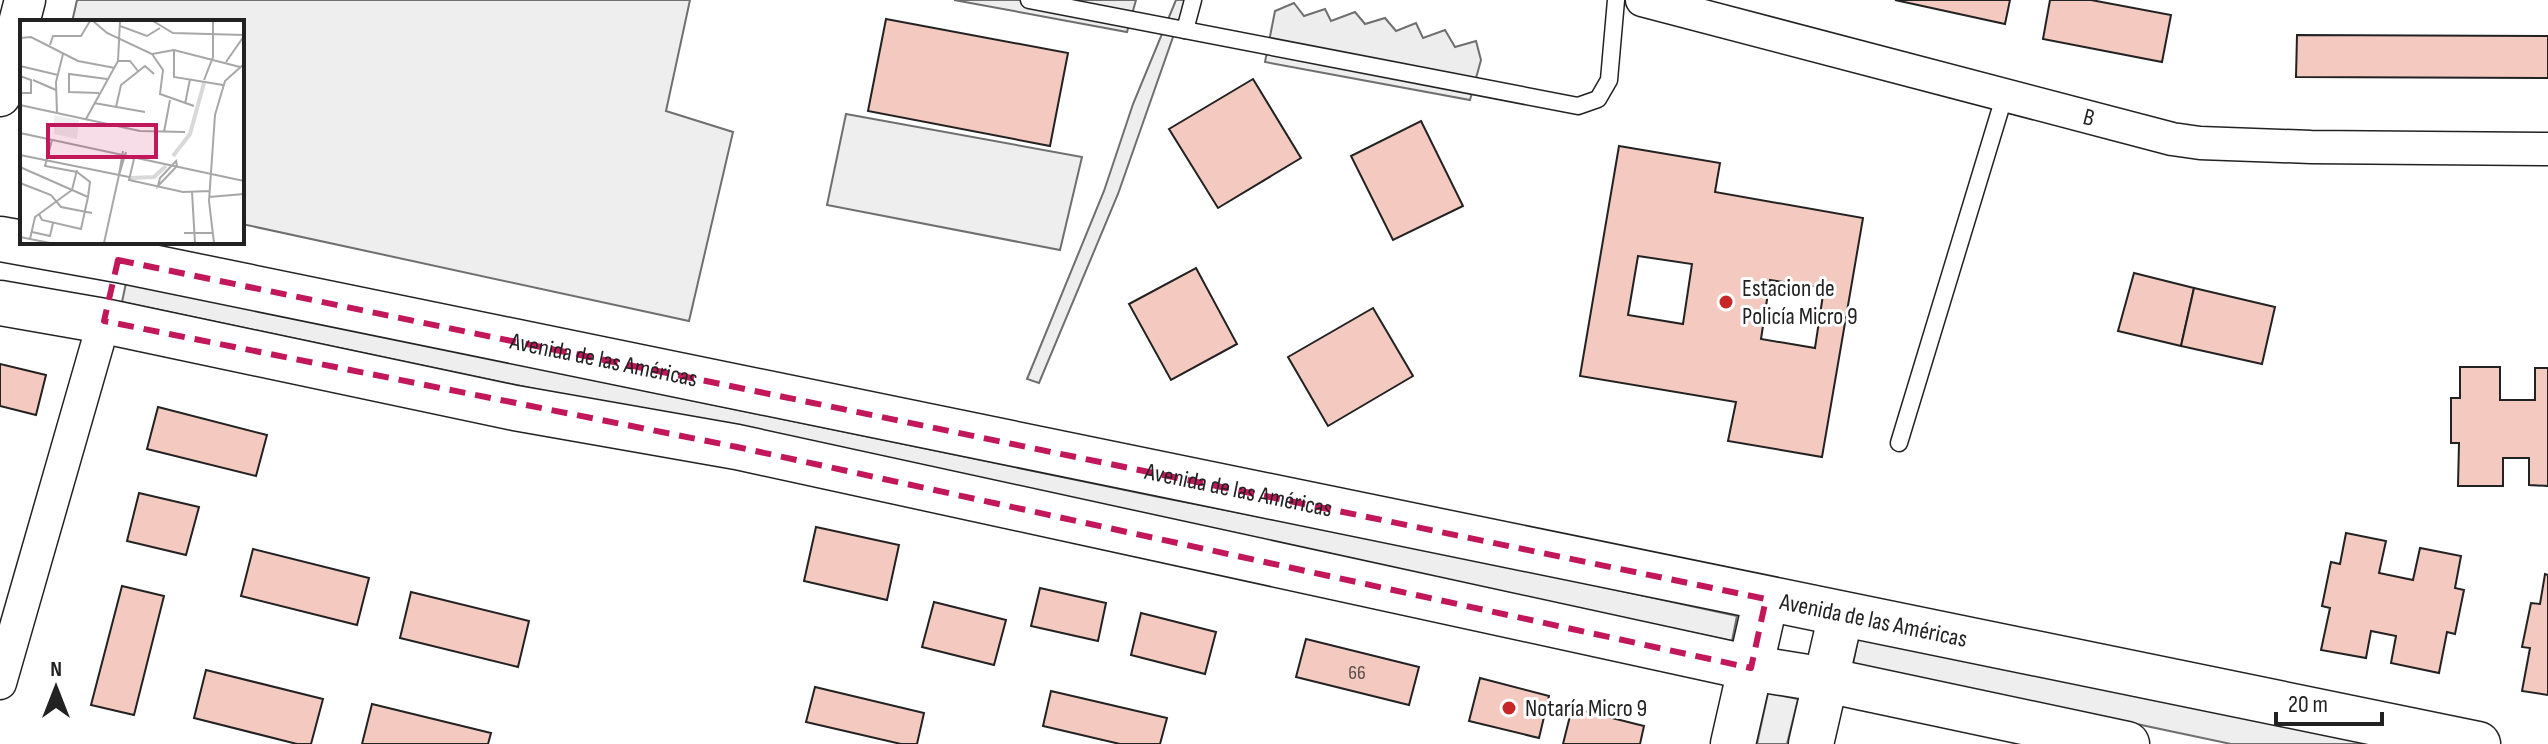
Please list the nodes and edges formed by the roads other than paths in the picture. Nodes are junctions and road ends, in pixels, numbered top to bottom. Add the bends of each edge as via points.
1 (1029, 0) edge
2 (1193, 0) edge
3 (1616, 0) edge
4 (1642, 0) edge
5 (20, 29) edge
6 (1185, 30) junction
7 (2005, 94) junction
8 (0, 96) edge
9 (2548, 149) edge
10 (0, 239) edge
11 (20, 241) edge
12 (47, 244) edge
13 (113, 251) edge
14 (0, 303) edge
15 (104, 321) junction
16 (1899, 443) dead end
17 (1766, 599) junction
18 (1841, 614) junction
19 (1751, 668) junction
20 (1826, 680) junction
21 (0, 683) edge
22 (1733, 744) edge
23 (1811, 744) edge
24 (2127, 744) edge
25 (2478, 744) edge

1 - 6 lane
2 - 6 lane
3 - 6 lane via 1609,80 1598,99 1578,106
4 - 7 street, B
5 - 8 street
7 - 9 street, B via 2200,143
7 - 16 lane
10 - 11 main road, Avenida de las Américas
12 - 13 main road, Avenida de las Américas
13 - 15 main road
13 - 17 main road, Avenida de las Américas
14 - 15 main road
15 - 19 main road via 515,408 737,447
15 - 21 street
17 - 18 main road, Avenida de las Américas
17 - 19 main road
18 - 20 main road
18 - 25 main road, Avenida de las Américas
19 - 20 main road
19 - 22 main road
20 - 23 main road
20 - 24 main road

